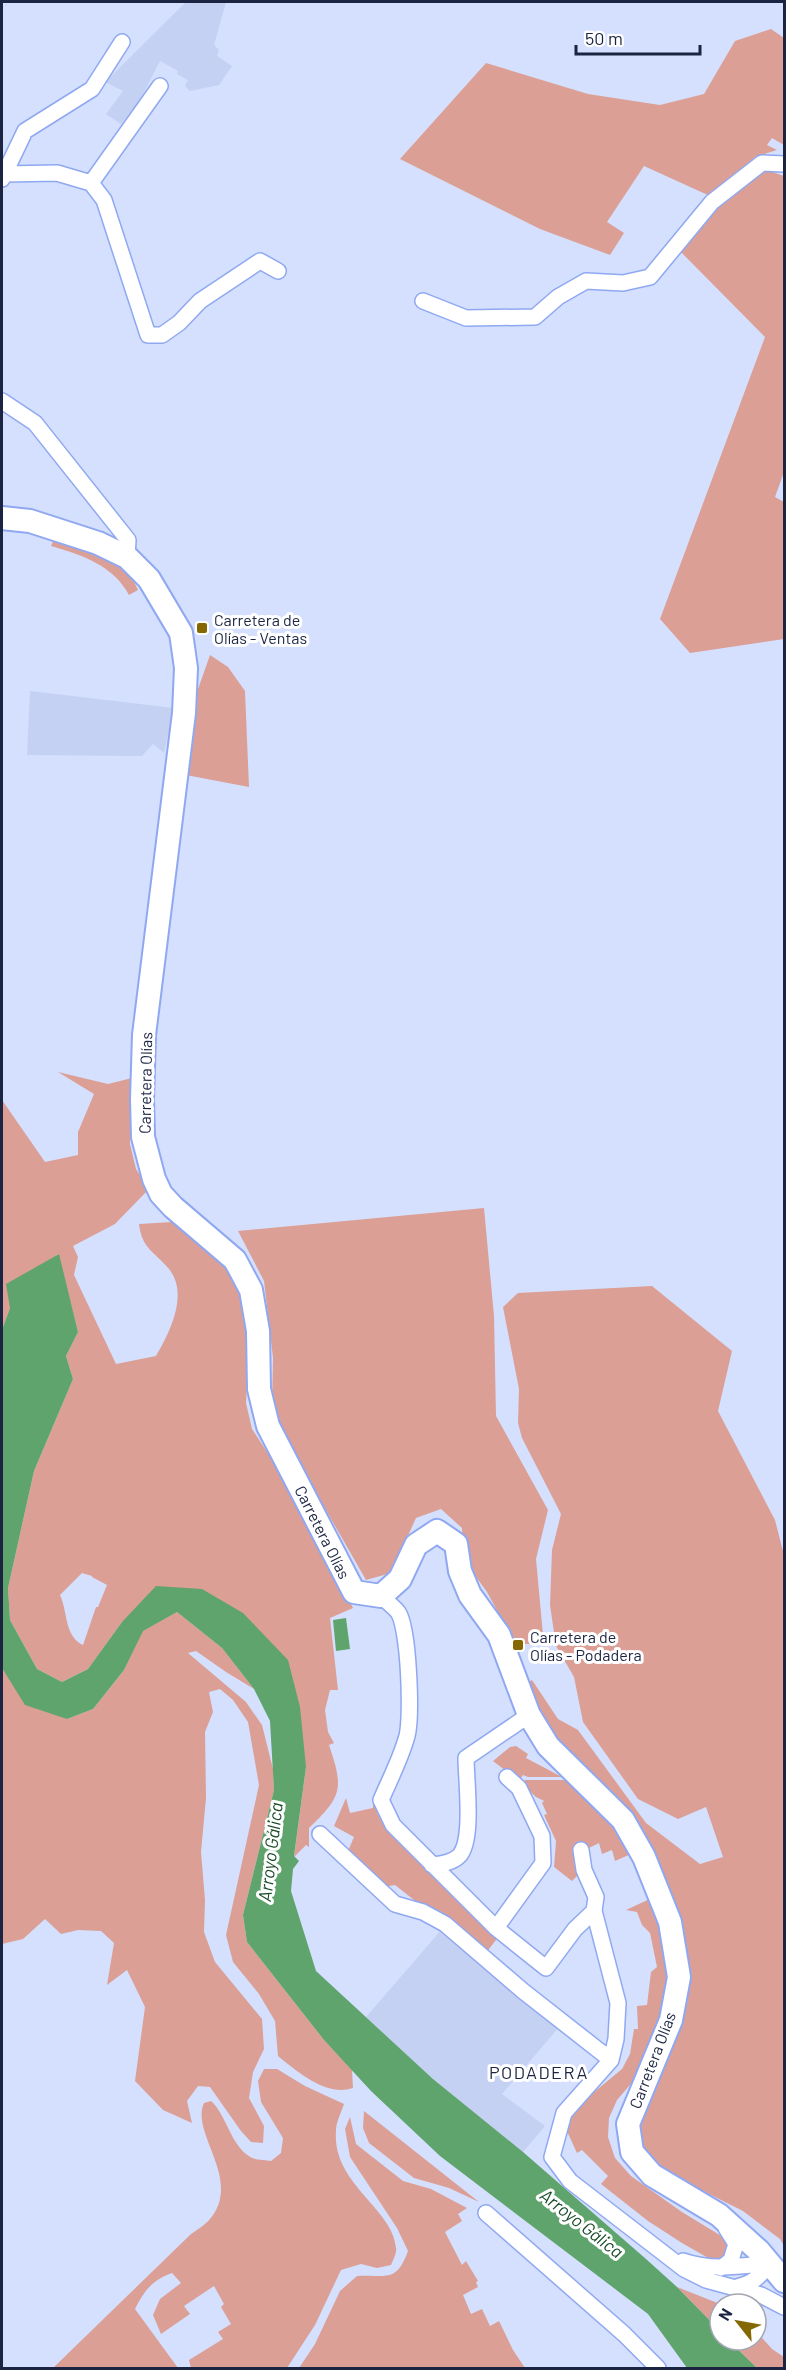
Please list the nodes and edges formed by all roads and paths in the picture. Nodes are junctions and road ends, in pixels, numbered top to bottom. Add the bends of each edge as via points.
1 (122, 42) dead end
2 (160, 86) dead end
3 (784, 164) edge
4 (3, 176) edge
5 (92, 183) junction
6 (278, 271) dead end
7 (423, 301) dead end
8 (2, 401) edge
9 (2, 518) edge
10 (127, 557) junction
11 (381, 1596) junction
12 (529, 1715) junction
13 (507, 1778) dead end
14 (320, 1834) dead end
15 (581, 1850) dead end
16 (432, 1864) junction
17 (594, 1911) junction
18 (496, 1928) junction
19 (611, 2061) junction
20 (486, 2213) dead end
21 (719, 2215) junction
22 (666, 2254) junction
23 (770, 2263) junction
24 (722, 2268) junction
25 (784, 2281) edge
26 (737, 2288) junction
27 (784, 2307) edge
28 (658, 2368) edge

1 - 4 street via 92,89 25,130
2 - 5 street
3 - 7 street via 762,163 712,202 650,278 623,283 586,281 558,297 536,317 466,318
4 - 5 street via 57,173
5 - 6 street via 104,200 148,335 162,335 200,301 260,261
8 - 10 street via 34,423 129,540
9 - 10 main road via 30,521 98,543
10 - 11 main road, Carretera Olías via 149,579 181,633 186,668 184,713 144,1035 143,1137 161,1194 235,1260 251,1290 258,1331 259,1389 268,1426 354,1592
11 - 12 main road, Carretera Olías via 400,1579 416,1545 437,1531 456,1544 460,1571 470,1595 498,1635
11 - 16 street via 398,1613 404,1632 409,1684 408,1732 381,1800 393,1825
12 - 16 street via 466,1758 467,1841 459,1856 446,1863
12 - 21 main road, Carretera Olías via 548,1746 623,1820 644,1857 670,1922 679,1977 671,2020 628,2124 632,2152 652,2175
13 - 18 street via 519,1788 542,1836 543,1863
14 - 19 street via 395,1904 445,1924
15 - 17 street via 584,1870 596,1897
16 - 18 street
17 - 18 street via 546,1968
17 - 19 street via 618,2003
19 - 22 street via 564,2113 552,2157 570,2181
20 - 28 street
21 - 23 main road, Carretera Olías
21 - 24 street via 736,2244 731,2260
22 - 24 street via 698,2266
22 - 26 street via 706,2280
23 - 24 street
23 - 25 main road, Carretera Olías
23 - 26 street via 751,2283
26 - 27 street

